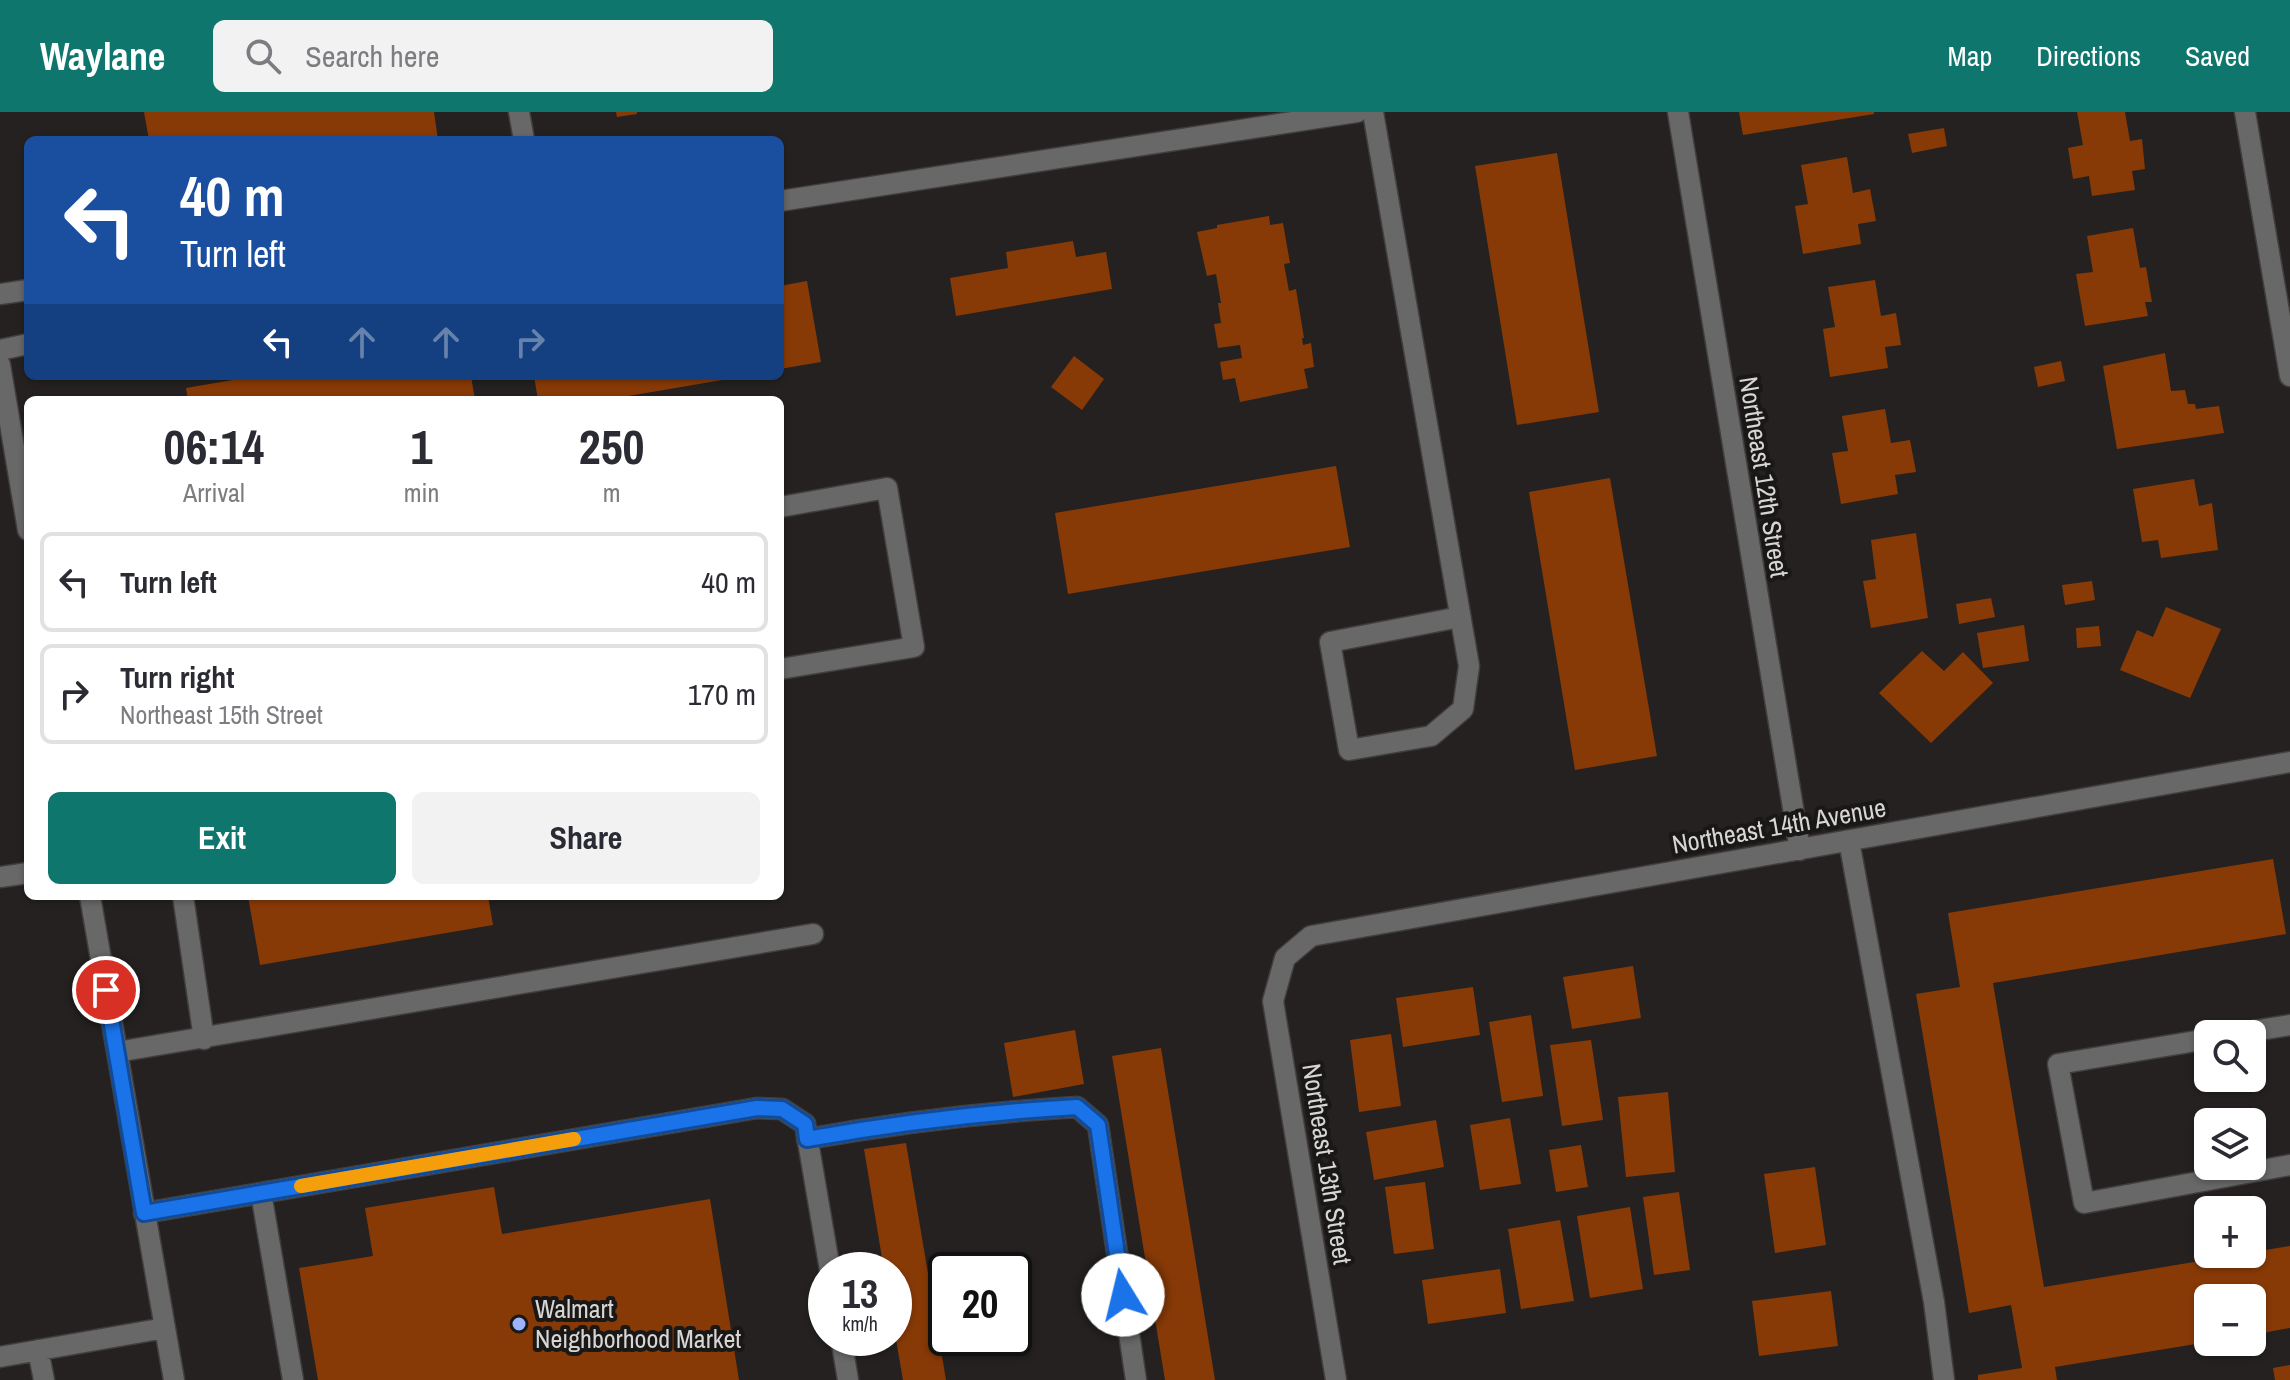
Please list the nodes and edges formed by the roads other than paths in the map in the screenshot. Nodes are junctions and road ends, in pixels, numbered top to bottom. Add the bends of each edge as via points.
1 (519, 112) edge
2 (1357, 112) edge
3 (1373, 112) edge
4 (1678, 112) edge
5 (2245, 112) edge
6 (523, 136) edge
7 (784, 200) edge
8 (24, 291) edge
9 (0, 294) edge
10 (24, 345) edge
11 (0, 350) edge
12 (0, 365) edge
13 (2290, 376) edge
14 (24, 506) edge
15 (784, 506) edge
16 (1460, 617) junction
17 (784, 668) edge
18 (2290, 762) edge
19 (1849, 841) junction
20 (1800, 850) junction
21 (24, 874) edge
22 (0, 877) edge
23 (91, 900) edge
24 (184, 900) edge
25 (813, 934) dead end
26 (1285, 958) joint
27 (2290, 1025) edge
28 (2266, 1029) edge
29 (204, 1039) junction
30 (2194, 1041) edge
31 (117, 1052) junction
32 (807, 1139) junction
33 (2290, 1165) edge
34 (261, 1193) junction
35 (144, 1213) junction
36 (827, 1252) edge
37 (165, 1328) junction
38 (38, 1350) junction
39 (844, 1356) edge
40 (0, 1357) edge
41 (44, 1380) edge
42 (174, 1380) edge
43 (293, 1380) edge
44 (848, 1380) edge
45 (1136, 1380) edge
46 (1336, 1380) edge
47 (1944, 1380) edge

1 - 6 street
2 - 7 street
3 - 16 street
4 - 20 street, Northeast 12th Street
5 - 13 street
8 - 9 street
10 - 11 street
12 - 14 street
15 - 17 street via 887,488 914,647
16 - 16 street via 1330,642 1349,750 1431,736 1463,709 1469,666
18 - 19 street, Northeast 14th Avenue
19 - 20 street, Northeast 14th Avenue
19 - 47 street
20 - 26 street, Northeast 14th Avenue via 1311,936
21 - 22 street
23 - 31 street
24 - 29 street
25 - 29 street
26 - 46 street, Northeast 13th Street via 1273,1001
27 - 28 street
29 - 31 street
30 - 33 street via 2058,1064 2084,1203
31 - 35 street
32 - 34 street via 805,1124 782,1109 757,1108
32 - 36 street
32 - 45 street via 1077,1107 1098,1125
34 - 35 street
34 - 43 street
35 - 37 street
37 - 38 street
37 - 42 street
38 - 40 street
38 - 41 street
39 - 44 street

